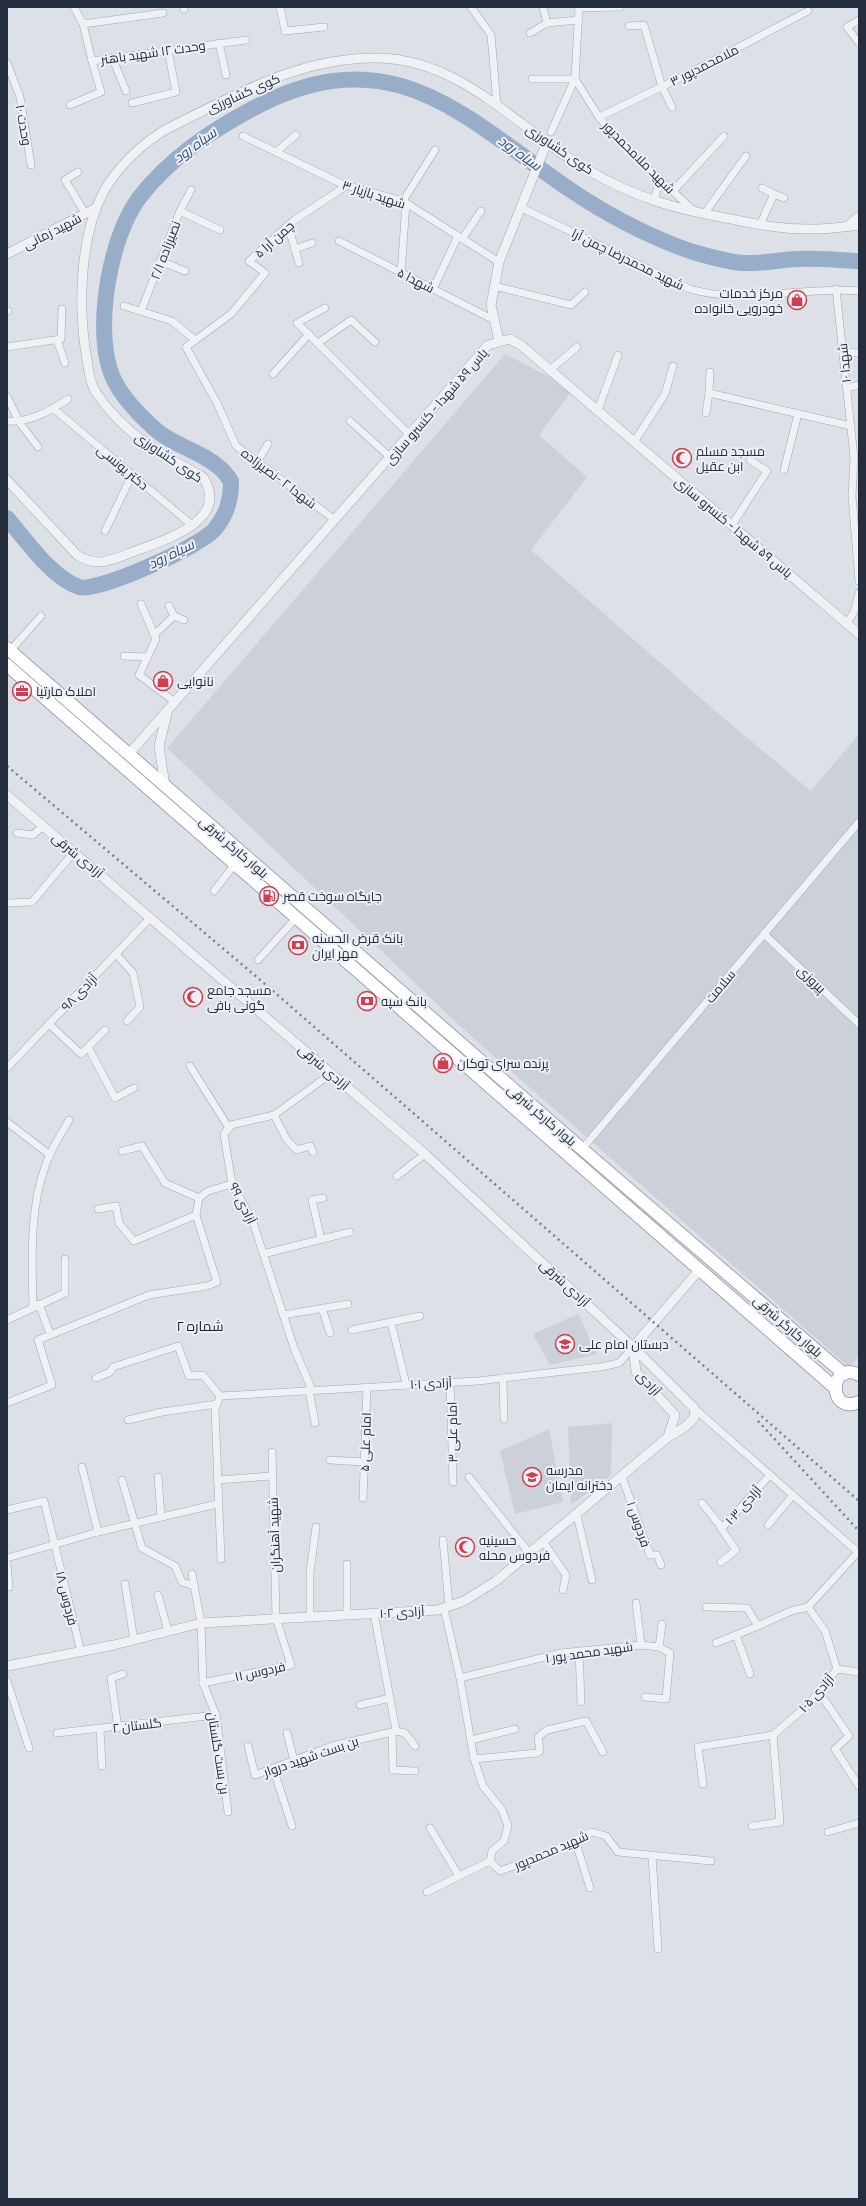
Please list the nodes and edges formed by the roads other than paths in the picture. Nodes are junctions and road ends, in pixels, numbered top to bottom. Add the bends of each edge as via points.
1 (74, 7) edge
2 (280, 7) edge
3 (471, 7) edge
4 (543, 7) edge
5 (579, 7) edge
6 (620, 7) edge
7 (808, 11) dead end
8 (163, 13) dead end
9 (578, 20) junction
10 (859, 20) edge
11 (547, 23) junction
12 (83, 24) junction
13 (630, 26) dead end
14 (324, 27) dead end
15 (530, 33) dead end
16 (246, 40) dead end
17 (218, 43) junction
18 (859, 43) edge
19 (168, 50) junction
20 (112, 57) junction
21 (92, 60) junction
22 (7, 63) edge
23 (226, 75) dead end
24 (532, 78) dead end
25 (575, 79) junction
26 (662, 87) junction
27 (126, 91) dead end
28 (132, 103) dead end
29 (70, 105) dead end
30 (497, 105) junction
31 (672, 107) dead end
32 (599, 117) junction
33 (551, 132) dead end
34 (296, 135) dead end
35 (243, 136) dead end
36 (724, 136) dead end
37 (546, 145) junction
38 (435, 150) dead end
39 (276, 152) junction
40 (746, 156) dead end
41 (31, 165) dead end
42 (78, 172) dead end
43 (661, 180) junction
44 (346, 186) junction
45 (762, 188) dead end
46 (191, 190) dead end
47 (673, 192) junction
48 (774, 194) junction
49 (784, 198) dead end
50 (653, 201) junction
51 (404, 202) junction
52 (520, 207) junction
53 (96, 208) junction
54 (180, 211) junction
55 (481, 211) dead end
56 (85, 213) junction
57 (700, 213) junction
58 (859, 215) edge
59 (288, 225) junction
60 (760, 225) junction
61 (859, 225) edge
62 (846, 226) junction
63 (220, 230) dead end
64 (460, 238) junction
65 (338, 241) dead end
66 (312, 243) dead end
67 (295, 248) junction
68 (7, 254) edge
69 (160, 261) junction
70 (499, 262) junction
71 (299, 263) dead end
72 (185, 271) dead end
73 (401, 273) junction
74 (494, 286) junction
75 (433, 289) junction
76 (836, 289) junction
77 (859, 291) edge
78 (585, 292) dead end
79 (124, 306) dead end
80 (325, 308) dead end
81 (62, 309) dead end
82 (141, 311) junction
83 (494, 320) junction
84 (309, 334) junction
85 (57, 340) junction
86 (195, 340) junction
87 (499, 341) junction
88 (375, 342) dead end
89 (318, 343) junction
90 (7, 347) edge
91 (186, 347) joint
92 (577, 347) dead end
93 (843, 352) junction
94 (859, 353) edge
95 (618, 354) dead end
96 (65, 363) dead end
97 (673, 366) dead end
98 (550, 370) junction
99 (710, 372) dead end
100 (273, 374) dead end
101 (859, 385) edge
102 (847, 388) junction
103 (709, 393) junction
104 (7, 397) edge
105 (68, 399) dead end
106 (54, 409) junction
107 (598, 410) junction
108 (706, 413) dead end
109 (798, 414) junction
110 (7, 421) edge
111 (350, 421) dead end
112 (20, 423) junction
113 (851, 426) junction
114 (410, 435) junction
115 (634, 442) junction
116 (268, 444) dead end
117 (38, 447) dead end
118 (390, 457) junction
119 (750, 460) dead end
120 (257, 462) junction
121 (784, 470) dead end
122 (132, 475) junction
123 (7, 480) edge
124 (335, 520) junction
125 (857, 521) edge
126 (732, 525) junction
127 (192, 526) junction
128 (105, 531) dead end
129 (859, 581) edge
130 (859, 593) edge
131 (141, 604) dead end
132 (169, 606) dead end
133 (41, 616) dead end
134 (174, 616) junction
135 (184, 620) dead end
136 (847, 624) junction
137 (859, 634) edge
138 (154, 635) junction
139 (9, 649) edge
140 (124, 656) dead end
141 (147, 657) junction
142 (7, 664) edge
143 (175, 702) junction
144 (168, 710) junction
145 (129, 754) junction
146 (165, 786) junction
147 (7, 795) edge
148 (859, 822) edge
149 (43, 826) junction
150 (17, 833) dead end
151 (74, 852) junction
152 (235, 864) junction
153 (214, 890) dead end
154 (7, 904) edge
155 (151, 917) junction
156 (296, 918) junction
157 (764, 934) junction
158 (116, 954) junction
159 (258, 960) dead end
160 (382, 976) junction
161 (373, 986) junction
162 (127, 1021) dead end
163 (49, 1024) junction
164 (859, 1024) edge
165 (104, 1030) dead end
166 (88, 1047) junction
167 (190, 1066) dead end
168 (7, 1068) edge
169 (332, 1073) junction
170 (134, 1088) dead end
171 (274, 1115) junction
172 (69, 1120) dead end
173 (7, 1122) edge
174 (229, 1128) junction
175 (582, 1149) junction
176 (122, 1151) dead end
177 (312, 1152) dead end
178 (425, 1154) junction
179 (50, 1155) junction
180 (397, 1176) dead end
181 (232, 1184) junction
182 (199, 1198) junction
183 (323, 1198) dead end
184 (98, 1209) dead end
185 (196, 1215) junction
186 (350, 1232) dead end
187 (321, 1239) junction
188 (263, 1254) junction
189 (65, 1259) dead end
190 (700, 1269) junction
191 (348, 1304) dead end
192 (36, 1305) junction
193 (322, 1308) junction
194 (283, 1315) junction
195 (420, 1316) dead end
196 (7, 1320) edge
197 (391, 1322) junction
198 (352, 1330) dead end
199 (330, 1333) dead end
200 (50, 1334) junction
201 (633, 1346) junction
202 (844, 1374) junction
203 (859, 1375) edge
204 (96, 1378) dead end
205 (503, 1378) junction
206 (450, 1382) junction
207 (406, 1384) junction
208 (367, 1387) junction
209 (835, 1388) junction
210 (311, 1390) junction
211 (220, 1396) junction
212 (7, 1403) edge
213 (217, 1404) junction
214 (858, 1405) edge
215 (695, 1409) junction
216 (504, 1419) dead end
217 (128, 1420) dead end
218 (315, 1423) dead end
219 (668, 1437) junction
220 (272, 1452) dead end
221 (330, 1460) dead end
222 (364, 1462) junction
223 (82, 1468) dead end
224 (770, 1475) junction
225 (272, 1476) junction
226 (469, 1476) dead end
227 (158, 1477) dead end
228 (622, 1477) junction
229 (122, 1480) dead end
230 (217, 1480) junction
231 (453, 1482) dead end
232 (793, 1495) junction
233 (363, 1498) dead end
234 (702, 1503) dead end
235 (217, 1504) junction
236 (7, 1510) edge
237 (577, 1515) junction
238 (161, 1516) junction
239 (133, 1523) junction
240 (768, 1525) dead end
241 (316, 1526) dead end
242 (720, 1526) junction
243 (98, 1532) junction
244 (443, 1540) dead end
245 (544, 1543) junction
246 (54, 1544) junction
247 (858, 1553) edge
248 (530, 1554) junction
249 (7, 1558) edge
250 (221, 1559) dead end
251 (721, 1562) dead end
252 (7, 1564) edge
253 (347, 1564) dead end
254 (661, 1565) dead end
255 (192, 1574) dead end
256 (592, 1580) dead end
257 (125, 1584) dead end
258 (194, 1586) junction
259 (9, 1587) dead end
260 (563, 1590) dead end
261 (158, 1595) dead end
262 (636, 1603) dead end
263 (446, 1607) junction
264 (706, 1607) dead end
265 (808, 1607) junction
266 (374, 1613) junction
267 (347, 1614) junction
268 (310, 1616) junction
269 (276, 1618) junction
270 (201, 1623) junction
271 (662, 1624) dead end
272 (758, 1626) junction
273 (168, 1631) junction
274 (736, 1635) junction
275 (134, 1640) junction
276 (716, 1643) dead end
277 (641, 1645) junction
278 (659, 1647) junction
279 (579, 1651) junction
280 (81, 1652) junction
281 (7, 1666) edge
282 (838, 1669) junction
283 (859, 1672) edge
284 (123, 1674) dead end
285 (750, 1674) dead end
286 (460, 1678) junction
287 (7, 1681) edge
288 (203, 1683) junction
289 (819, 1692) junction
290 (645, 1697) dead end
291 (390, 1698) junction
292 (581, 1702) dead end
293 (360, 1705) dead end
294 (216, 1716) junction
295 (118, 1728) junction
296 (515, 1729) dead end
297 (100, 1730) junction
298 (394, 1731) junction
299 (58, 1733) dead end
300 (287, 1733) dead end
301 (773, 1735) junction
302 (471, 1740) junction
303 (248, 1746) dead end
304 (415, 1746) dead end
305 (30, 1748) dead end
306 (603, 1752) dead end
307 (474, 1759) junction
308 (294, 1761) junction
309 (102, 1766) dead end
310 (273, 1768) junction
311 (415, 1771) dead end
312 (703, 1784) dead end
313 (859, 1786) edge
314 (228, 1812) dead end
315 (859, 1823) edge
316 (292, 1826) dead end
317 (752, 1826) dead end
318 (430, 1828) dead end
319 (828, 1832) dead end
320 (575, 1840) junction
321 (652, 1856) junction
322 (490, 1861) junction
323 (711, 1861) dead end
324 (459, 1876) junction
325 (590, 1888) dead end
326 (427, 1892) dead end
327 (658, 1949) dead end

1 - 12 street, وحدت ۱۲ شهید باهنر
2 - 14 street via 285,31
3 - 30 street via 491,35
4 - 11 street
5 - 6 street
5 - 9 street
7 - 26 street, ملامحمدپور ۳
8 - 12 street
9 - 11 street
9 - 25 street
10 - 18 street via 847,27
11 - 15 street
12 - 21 street, وحدت ۱۲ شهید باهنر
13 - 26 street via 644,25
16 - 17 street, وحدت ۱۲ شهید باهنر
17 - 19 street, وحدت ۱۲ شهید باهنر
17 - 23 street
19 - 20 street, وحدت ۱۲ شهید باهنر
19 - 28 street via 176,92
20 - 21 street, وحدت ۱۲ شهید باهنر
20 - 27 street
21 - 29 street via 101,92
22 - 41 street, وحدت ۱۰ via 20,97
24 - 25 street
25 - 32 street, شهید ملامحمدپور
25 - 33 street
26 - 31 street
26 - 32 street, ملامحمدپور ۳
30 - 37 street, کوی کشاورزی
30 - 53 street, کوی کشاورزی via 482,93 445,73 414,62 379,58 344,60 304,67 259,84 150,139 125,163 105,190
32 - 43 street, شهید ملامحمدپور via 618,140
34 - 39 street
35 - 39 street, شهید بازیار ۳
36 - 47 street
37 - 50 street, کوی کشاورزی via 622,189
37 - 52 street
38 - 51 street
39 - 44 street, شهید بازیار ۳
40 - 57 street
42 - 56 street via 65,180
43 - 47 street, شهید ملامحمدپور
43 - 50 street
44 - 51 street, شهید بازیار ۳
44 - 59 street, چمن آرا ۵
45 - 48 street
46 - 54 street, نصیرزاده ۲/۱
47 - 57 street, شهید ملامحمدپور
48 - 49 street
48 - 60 street
50 - 57 street, کوی کشاورزی
51 - 64 street, شهید بازیار ۳
51 - 73 street
52 - 70 street
52 - 76 street, شهید محمدرضا چمن آرا via 690,289 707,294 726,296
53 - 56 street, شهید زمانی
53 - 127 street, کوی کشاورزی via 87,249 82,305 83,341 90,381 107,406 145,445 203,477 209,486 210,497 202,516
54 - 63 street
54 - 69 street, نصیرزاده ۲/۱
55 - 64 street
56 - 68 street, شهید زمانی
57 - 60 street, کوی کشاورزی
58 - 62 street
59 - 67 street
59 - 86 street, چمن آرا ۵ via 249,261 265,274 230,314
60 - 62 street, کوی کشاورزی via 814,230
61 - 62 street, کوی کشاورزی
64 - 70 street, شهید بازیار ۳
64 - 75 street
65 - 73 street, شهدا ۵
66 - 67 street
67 - 71 street
69 - 72 street
69 - 82 street, نصیرزاده ۲/۱
70 - 74 street
73 - 75 street, شهدا ۵
74 - 78 street via 571,305
74 - 83 street via 491,305
75 - 83 street, شهدا ۵
76 - 77 street, شهید محمدرضا چمن آرا
76 - 93 street, شهدا ۱۰
79 - 82 street
80 - 84 street via 297,323
81 - 85 street via 61,339
82 - 86 street via 172,321
83 - 87 street
84 - 89 street
84 - 100 street
85 - 90 street
85 - 96 street
86 - 91 street, چمن آرا ۵
87 - 98 street, یاس ۵۹ شهدا - کنسرو سازی via 510,339
87 - 114 street, یاس ۵۹ شهدا - کنسرو سازی via 488,345
88 - 89 street via 351,320
89 - 114 street
91 - 120 street, شهدا ۲ -نصیرزاده via 218,405 236,446
92 - 98 street
93 - 94 street
93 - 102 street, شهدا ۱۰
95 - 107 street
97 - 115 street via 665,394
98 - 107 street, یاس ۵۹ شهدا - کنسرو سازی
99 - 103 street
101 - 102 street
102 - 113 street, شهدا ۱۰
103 - 108 street
103 - 109 street
104 - 112 street
105 - 106 street
106 - 112 street
106 - 122 street, دکتر یونسی
107 - 115 street, یاس ۵۹ شهدا - کنسرو سازی
109 - 113 street
109 - 121 street
110 - 112 street
111 - 118 street
112 - 117 street
113 - 125 street, شهدا ۱۰ via 854,457 852,496
114 - 118 street, یاس ۵۹ شهدا - کنسرو سازی
115 - 126 street, یاس ۵۹ شهدا - کنسرو سازی
116 - 120 street
118 - 124 street, یاس ۵۹ شهدا - کنسرو سازی
119 - 126 street via 767,471
120 - 124 street, شهدا ۲ -نصیرزاده
122 - 127 street, دکتر یونسی
122 - 128 street
123 - 127 street, کوی کشاورزی via 84,560 111,560 173,537
124 - 143 street, یاس ۵۹ شهدا - کنسرو سازی
125 - 129 street, شهدا ۱۰
126 - 136 street, یاس ۵۹ شهدا - کنسرو سازی
130 - 136 street via 854,612
131 - 138 street
132 - 134 street
133 - 139 street
134 - 135 street
134 - 138 street
136 - 137 street, یاس ۵۹ شهدا - کنسرو سازی
138 - 141 street via 156,639
139 - 145 main road, بلوار کارگر شرقی
140 - 141 street
141 - 143 street via 139,675
142 - 152 main road, بلوار کارگر شرقی
143 - 144 street, یاس ۵۹ شهدا - کنسرو سازی
144 - 145 street, یاس ۵۹ شهدا - کنسرو سازی
144 - 146 street via 159,746
145 - 146 main road, بلوار کارگر شرقی
146 - 160 main road, بلوار کارگر شرقی
147 - 149 street, آزادی شرقی
148 - 157 street, سلامت
149 - 150 street via 33,835
149 - 151 street, آزادی شرقی
151 - 154 street via 32,902
151 - 155 street, آزادی شرقی
152 - 153 street
152 - 156 main road, بلوار کارگر شرقی
155 - 158 street, آزادی ۹۸
155 - 169 street, آزادی شرقی
156 - 159 street
156 - 161 main road, بلوار کارگر شرقی
157 - 164 street, پیروزی
157 - 175 street, سلامت
158 - 162 street via 133,973 140,1007
158 - 163 street, آزادی ۹۸
160 - 161 main road
160 - 175 main road, بلوار کارگر شرقی
161 - 190 main road, بلوار کارگر شرقی
163 - 166 street via 81,1054
163 - 168 street, آزادی ۹۸
165 - 166 street
166 - 170 street via 115,1098
167 - 174 street
169 - 171 street
169 - 178 street, آزادی شرقی
171 - 174 street via 231,1125
171 - 177 street via 287,1140 297,1150 310,1146
172 - 179 street
173 - 179 street
174 - 181 street, آزادی ٩٩ via 224,1134
175 - 202 main road, بلوار کارگر شرقی
176 - 182 street via 142,1146 165,1182
178 - 180 street
178 - 201 street, آزادی شرقی
179 - 192 street via 37,1196 33,1232
181 - 182 street via 208,1191
181 - 188 street, آزادی ٩٩ via 252,1219
182 - 185 street
183 - 187 street via 312,1200
184 - 185 street via 116,1206 119,1223 134,1241
185 - 200 street via 217,1282 207,1286 149,1295
186 - 187 street
187 - 188 street
188 - 194 street, آزادی ٩٩
189 - 192 street via 65,1293
190 - 201 street
190 - 209 main road, بلوار کارگر شرقی
191 - 193 street
192 - 196 street
192 - 200 street
193 - 194 street
193 - 199 street
194 - 210 street, آزادی ٩٩
195 - 197 street
197 - 198 street
197 - 207 street
200 - 212 street via 38,1340 52,1385
201 - 205 street, آزادی ۱۰۱ via 619,1363 607,1366
201 - 215 street, آزادی
201 - 219 street, آزادی via 636,1372 675,1414
202 - 203 main road via 850,1372
202 - 209 main road via 839,1377
204 - 211 street via 110,1372 113,1367 178,1346 189,1376 203,1375
205 - 206 street, آزادی ۱۰۱
205 - 216 street
206 - 207 street, آزادی ۱۰۱
206 - 231 street, امام علی ۳
207 - 208 street, آزادی ۱۰۱
208 - 210 street, آزادی ۱۰۱
208 - 222 street, امام علی ۵
209 - 214 main road, بلوار کارگر شرقی via 836,1395 841,1401
210 - 211 street, آزادی ۱۰۱
210 - 218 street, آزادی ٩٩
211 - 213 street
213 - 217 street
213 - 230 street
215 - 219 street via 694,1418
215 - 224 street, آزادی
219 - 228 street, آزادی ۱۰۲
220 - 225 street, شهید آهنگران
221 - 222 street
222 - 233 street, امام علی ۵
223 - 243 street
224 - 232 street, آزادی
224 - 242 street, آزادی ۱۰۳ via 722,1528
225 - 230 street
225 - 269 street, شهید آهنگران
226 - 248 street
227 - 238 street
228 - 237 street, آزادی ۱۰۲
228 - 254 street, فردوس ۱ via 650,1555 657,1555
229 - 239 street
230 - 235 street
232 - 240 street
232 - 247 street, آزادی
234 - 242 street, آزادی ۱۰۳
235 - 238 street
235 - 250 street
236 - 246 street, فردوس ۱۸ via 44,1501
237 - 245 street, آزادی ۱۰۲
237 - 256 street
238 - 239 street
239 - 243 street
239 - 258 street via 142,1548 175,1566 182,1582
241 - 268 street via 310,1572
242 - 251 street via 736,1550
243 - 246 street
244 - 263 street, شهید محمدپور
245 - 248 street, آزادی ۱۰۲
245 - 260 street via 566,1575
246 - 249 street
246 - 280 street, فردوس ۱۸
247 - 265 street
248 - 263 street, آزادی ۱۰۲ via 496,1581 464,1601
252 - 259 street
253 - 267 street
255 - 258 street, بن بست گلستان
257 - 275 street
258 - 270 street, بن بست گلستان
261 - 273 street
262 - 277 street
263 - 266 street, آزادی ۱۰۲ via 438,1610
263 - 286 street, شهید محمدپور
264 - 272 street via 747,1608
265 - 272 street via 791,1611
265 - 282 street, آزادی ۱۰۵ via 825,1631
266 - 267 street, آزادی ۱۰۲
266 - 291 street
267 - 268 street, آزادی ۱۰۲
268 - 269 street, آزادی ۱۰۲
269 - 270 street, آزادی ۱۰۲
269 - 288 street, فردوس ۱۱ via 291,1665
270 - 273 street, آزادی ۱۰۲
270 - 288 street, بن بست گلستان
271 - 278 street
272 - 274 street
273 - 275 street, آزادی ۱۰۲
274 - 276 street
274 - 285 street
275 - 280 street, آزادی ۱۰۲
277 - 278 street, شهید محمد پور ۱
277 - 279 street, شهید محمد پور ۱
278 - 290 street, شهید محمد پور ۱ via 670,1653 666,1699
279 - 286 street, شهید محمد پور ۱ via 561,1653
279 - 292 street
280 - 281 street, آزادی ۱۰۲
282 - 283 street
282 - 289 street, آزادی ۱۰۵
284 - 295 street via 111,1678
286 - 302 street, شهید محمدپور
287 - 305 street
288 - 294 street, بن بست گلستان
289 - 301 street, آزادی ۱۰۵
289 - 313 street via 849,1736 835,1749
291 - 293 street
291 - 298 street
294 - 295 street, گلستان ۲
294 - 314 street, بن بست گلستان
295 - 297 street, گلستان ۲
296 - 302 street
297 - 299 street, گلستان ۲
297 - 309 street
298 - 304 street via 405,1733
298 - 308 street, بن بست شهید دروار via 332,1746
298 - 311 street via 393,1770
300 - 308 street
301 - 312 street via 698,1747
301 - 317 street via 780,1822
302 - 307 street, شهید محمدپور
303 - 310 street, بن بست شهید دروار via 255,1775
306 - 307 street via 586,1721 547,1730 538,1737 540,1751 537,1753
307 - 322 street, شهید محمدپور via 483,1786 502,1810 508,1826 504,1841 492,1851
308 - 310 street, بن بست شهید دروار
310 - 316 street
315 - 319 street
318 - 324 street
320 - 321 street, شهید محمدپور via 592,1832 606,1836 618,1852
320 - 322 street, شهید محمدپور via 544,1855 500,1871
320 - 325 street
321 - 323 street, شهید محمدپور
321 - 327 street
322 - 324 street
324 - 326 street

